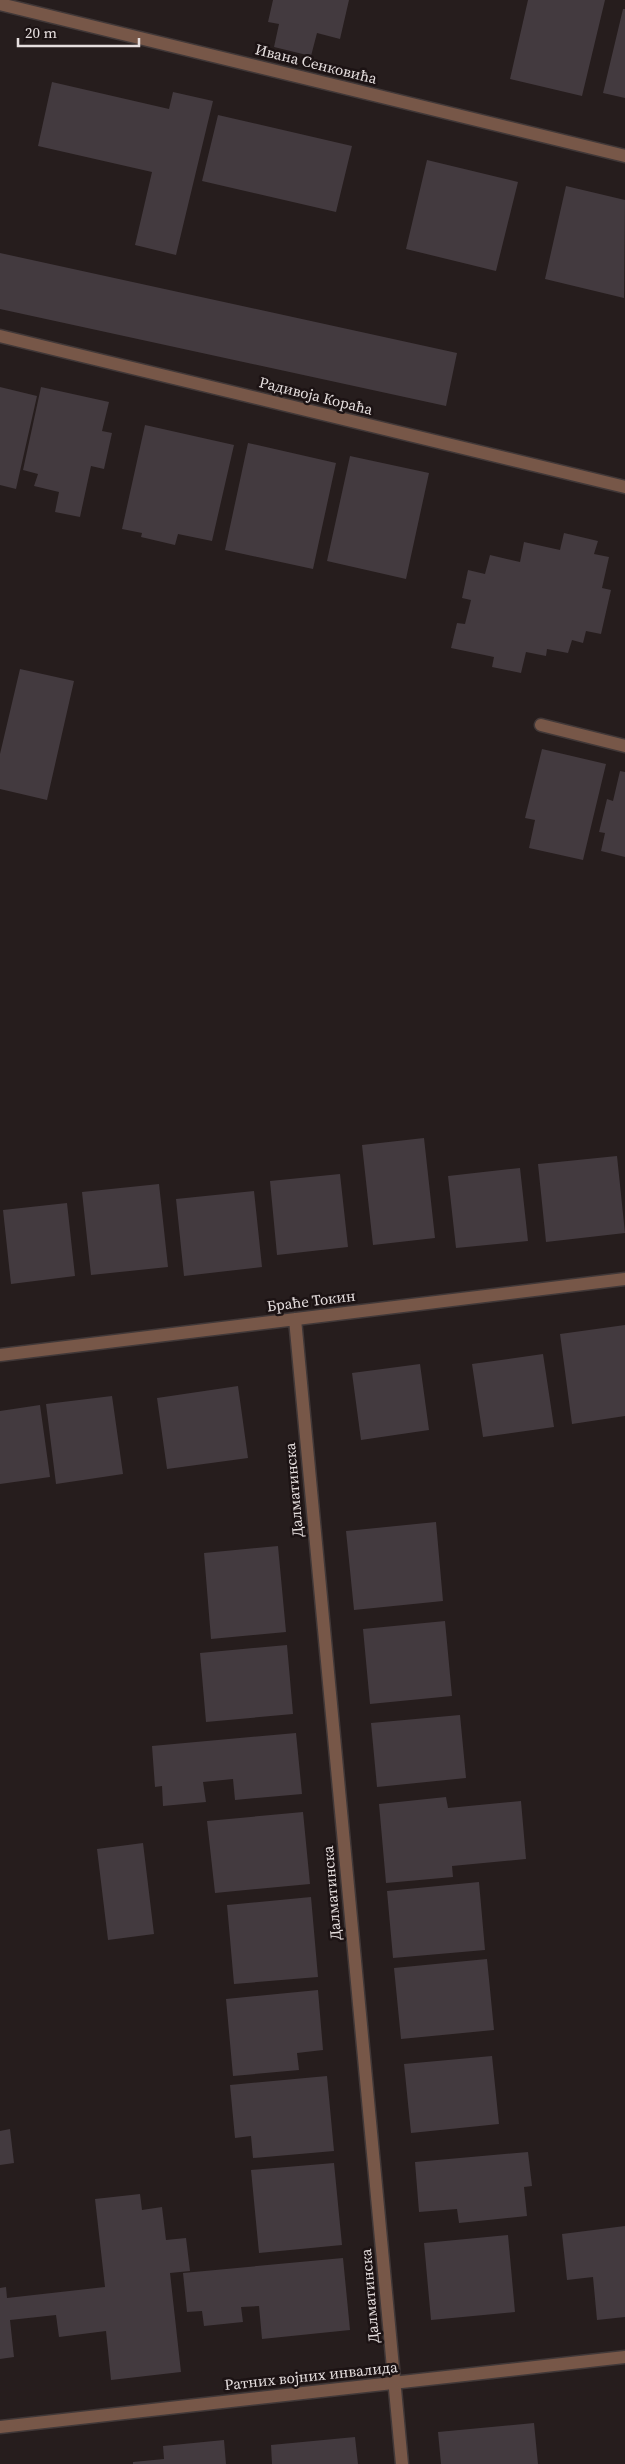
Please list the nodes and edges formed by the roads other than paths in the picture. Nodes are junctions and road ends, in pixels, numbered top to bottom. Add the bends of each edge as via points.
1 (0, 4) edge
2 (625, 156) edge
3 (0, 336) edge
4 (625, 487) edge
5 (541, 725) dead end
6 (625, 746) edge
7 (625, 1279) edge
8 (295, 1319) junction
9 (0, 1355) edge
10 (625, 2357) edge
11 (394, 2383) junction
12 (0, 2427) edge
13 (402, 2464) edge

1 - 2 street, Ивана Сенковића
3 - 4 street, Радивоја Кораћа
5 - 6 street
7 - 8 street, Браће Токин
8 - 9 street, Браће Токин
8 - 11 street, Далматинска
10 - 11 street, Ратних војних инвалида
11 - 12 street, Ратних војних инвалида
11 - 13 street, Далматинска

